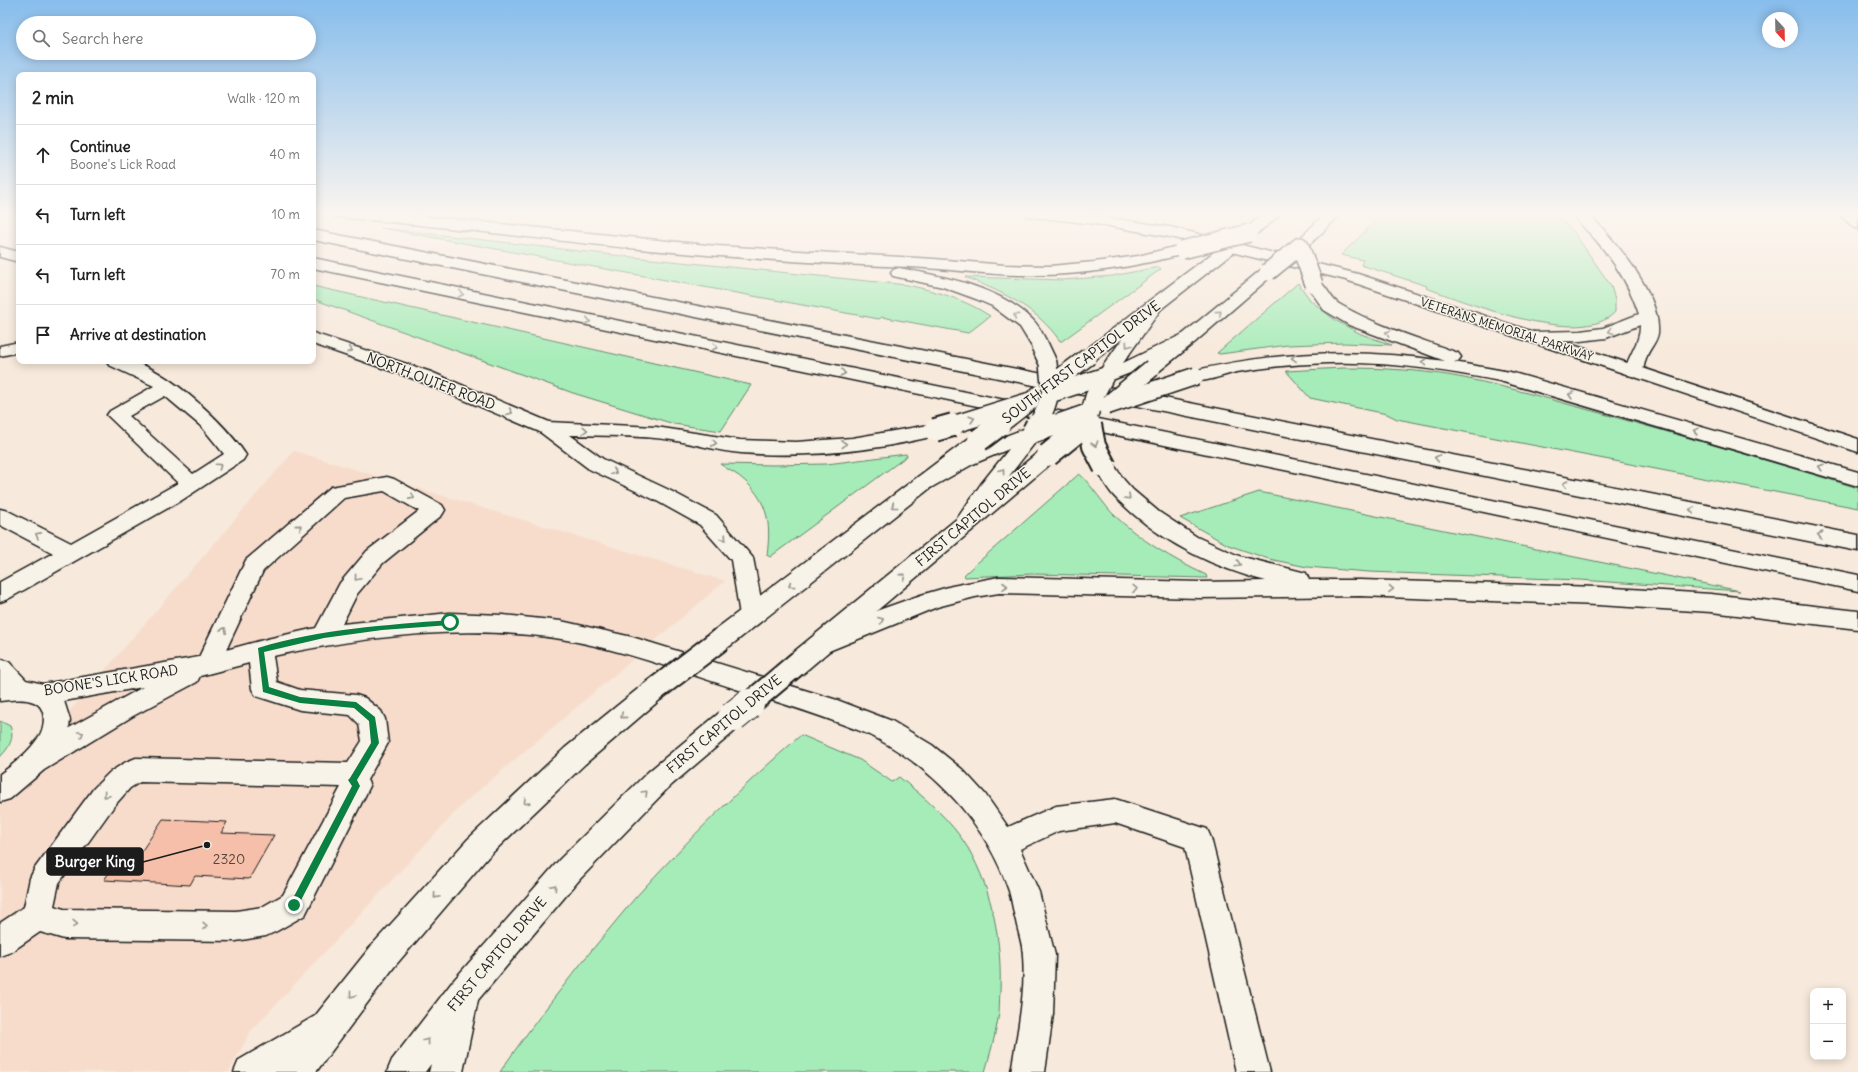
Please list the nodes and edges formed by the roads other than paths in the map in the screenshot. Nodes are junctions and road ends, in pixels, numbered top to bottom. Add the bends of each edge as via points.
1 (454, 263) edge
2 (840, 263) edge
3 (907, 263) edge
4 (1126, 263) edge
5 (1210, 263) edge
6 (1279, 263) edge
7 (1299, 263) edge
8 (1306, 263) edge
9 (1621, 263) edge
10 (316, 264) edge
11 (1155, 305) junction
12 (1648, 316) junction
13 (1533, 337) junction
14 (316, 339) edge
15 (16, 348) edge
16 (0, 351) edge
17 (122, 364) edge
18 (1145, 366) junction
19 (1634, 371) junction
20 (1105, 376) junction
21 (1503, 376) junction
22 (166, 387) junction
23 (1050, 390) junction
24 (1030, 401) junction
25 (1095, 413) junction
26 (546, 428) junction
27 (1034, 431) junction
28 (989, 442) junction
29 (1858, 446) edge
30 (1858, 479) edge
31 (183, 490) junction
32 (0, 516) edge
33 (963, 526) junction
34 (1858, 543) edge
35 (72, 553) junction
36 (1858, 583) edge
37 (1360, 588) junction
38 (0, 594) edge
39 (752, 615) junction
40 (1858, 620) edge
41 (324, 636) junction
42 (819, 646) junction
43 (260, 650) junction
44 (207, 665) junction
45 (0, 669) edge
46 (20, 691) edge
47 (36, 761) junction
48 (352, 780) junction
49 (0, 790) edge
50 (1003, 843) junction
51 (37, 916) junction
52 (0, 941) edge
53 (464, 992) junction
54 (326, 1028) junction
55 (251, 1072) edge
56 (296, 1072) edge
57 (404, 1072) edge
58 (446, 1072) edge
59 (1028, 1072) edge
60 (1253, 1072) edge

34 -> 1 main road
23 -> 2 main road, bridge via 1048,363 1040,346 1027,324 1010,311 961,286
3 - 4 main road, bridge via 1005,270 1059,270
5 - 11 main road, SOUTH FIRST CAPITOL DRIVE
18 -> 6 main road, bridge via 1189,338
7 - 13 main road, VETERANS MEMORIAL PARKWAY via 1352,277
21 -> 8 main road, bridge via 1355,321 1330,306 1314,284
9 - 12 main road via 1634,280
10 -> 36 main road
11 -> 20 main road
11 - 23 main road, SOUTH FIRST CAPITOL DRIVE, bridge
12 -> 13 main road via 1606,333
12 - 19 main road via 1649,332
13 - 19 main road, VETERANS MEMORIAL PARKWAY
14 -> 26 main road, NORTH OUTER ROAD via 424,376
15 - 16 main road
17 - 22 main road via 158,380
18 - 20 main road
18 - 25 main road, bridge
19 - 29 main road, VETERANS MEMORIAL PARKWAY
20 - 23 main road, bridge
20 - 25 main road, bridge via 1094,397
21 -> 25 main road, bridge via 1418,361 1380,358 1329,356 1284,359 1196,376
30 -> 21 main road
22 - 31 main road via 117,415
31 -> 22 main road via 236,454 209,423
23 - 24 main road
23 - 27 main road, bridge via 1046,407
26 -> 24 main road, bridge via 672,434 712,443 811,448 885,441 935,430
24 - 28 main road, SOUTH FIRST CAPITOL DRIVE, bridge
25 - 27 main road, bridge
25 - 33 main road, FIRST CAPITOL DRIVE, bridge
25 -> 37 main road, bridge via 1094,446 1118,488 1147,516 1179,537 1224,560 1274,576
26 -> 39 main road via 596,464 708,520 742,558
27 - 28 main road
33 -> 27 main road via 1018,449
28 -> 39 main road via 925,482
31 - 35 main road
35 -> 32 main road
42 -> 33 main road, FIRST CAPITOL DRIVE
35 - 38 main road
37 -> 40 main road via 1704,602
42 -> 37 main road via 940,597 999,585 1200,590
39 -> 54 main road, bridge via 653,691 575,756 478,848 383,956
41 - 43 main road, BOONE'S LICK ROAD
44 -> 41 main road via 254,566 338,492 387,484 434,510 375,557 348,589
41 - 50 main road, BOONE'S LICK ROAD via 443,623 502,624 561,630 632,646 837,711 883,729 923,753 953,778 975,803
53 -> 42 main road, FIRST CAPITOL DRIVE, bridge via 570,869 658,780
43 - 44 main road, BOONE'S LICK ROAD
43 - 48 main road via 265,689 300,700 356,705 372,719 375,743
44 - 46 main road, BOONE'S LICK ROAD
47 -> 44 main road, BOONE'S LICK ROAD via 124,709
45 - 46 main road
46 - 47 main road via 51,700 57,711 57,726 50,743
47 - 49 main road
48 -> 51 main road via 350,775 326,773 136,770 120,780 104,797 45,878
51 -> 48 main road via 64,924 236,926 266,921 294,905 356,786
50 - 59 main road, BOONE'S LICK ROAD via 1024,892 1039,955 1037,1014
50 - 60 main road via 1056,819 1116,811 1197,838
51 - 52 main road
57 -> 53 main road, FIRST CAPITOL DRIVE
53 - 58 main road
54 - 55 main road
54 - 56 main road

